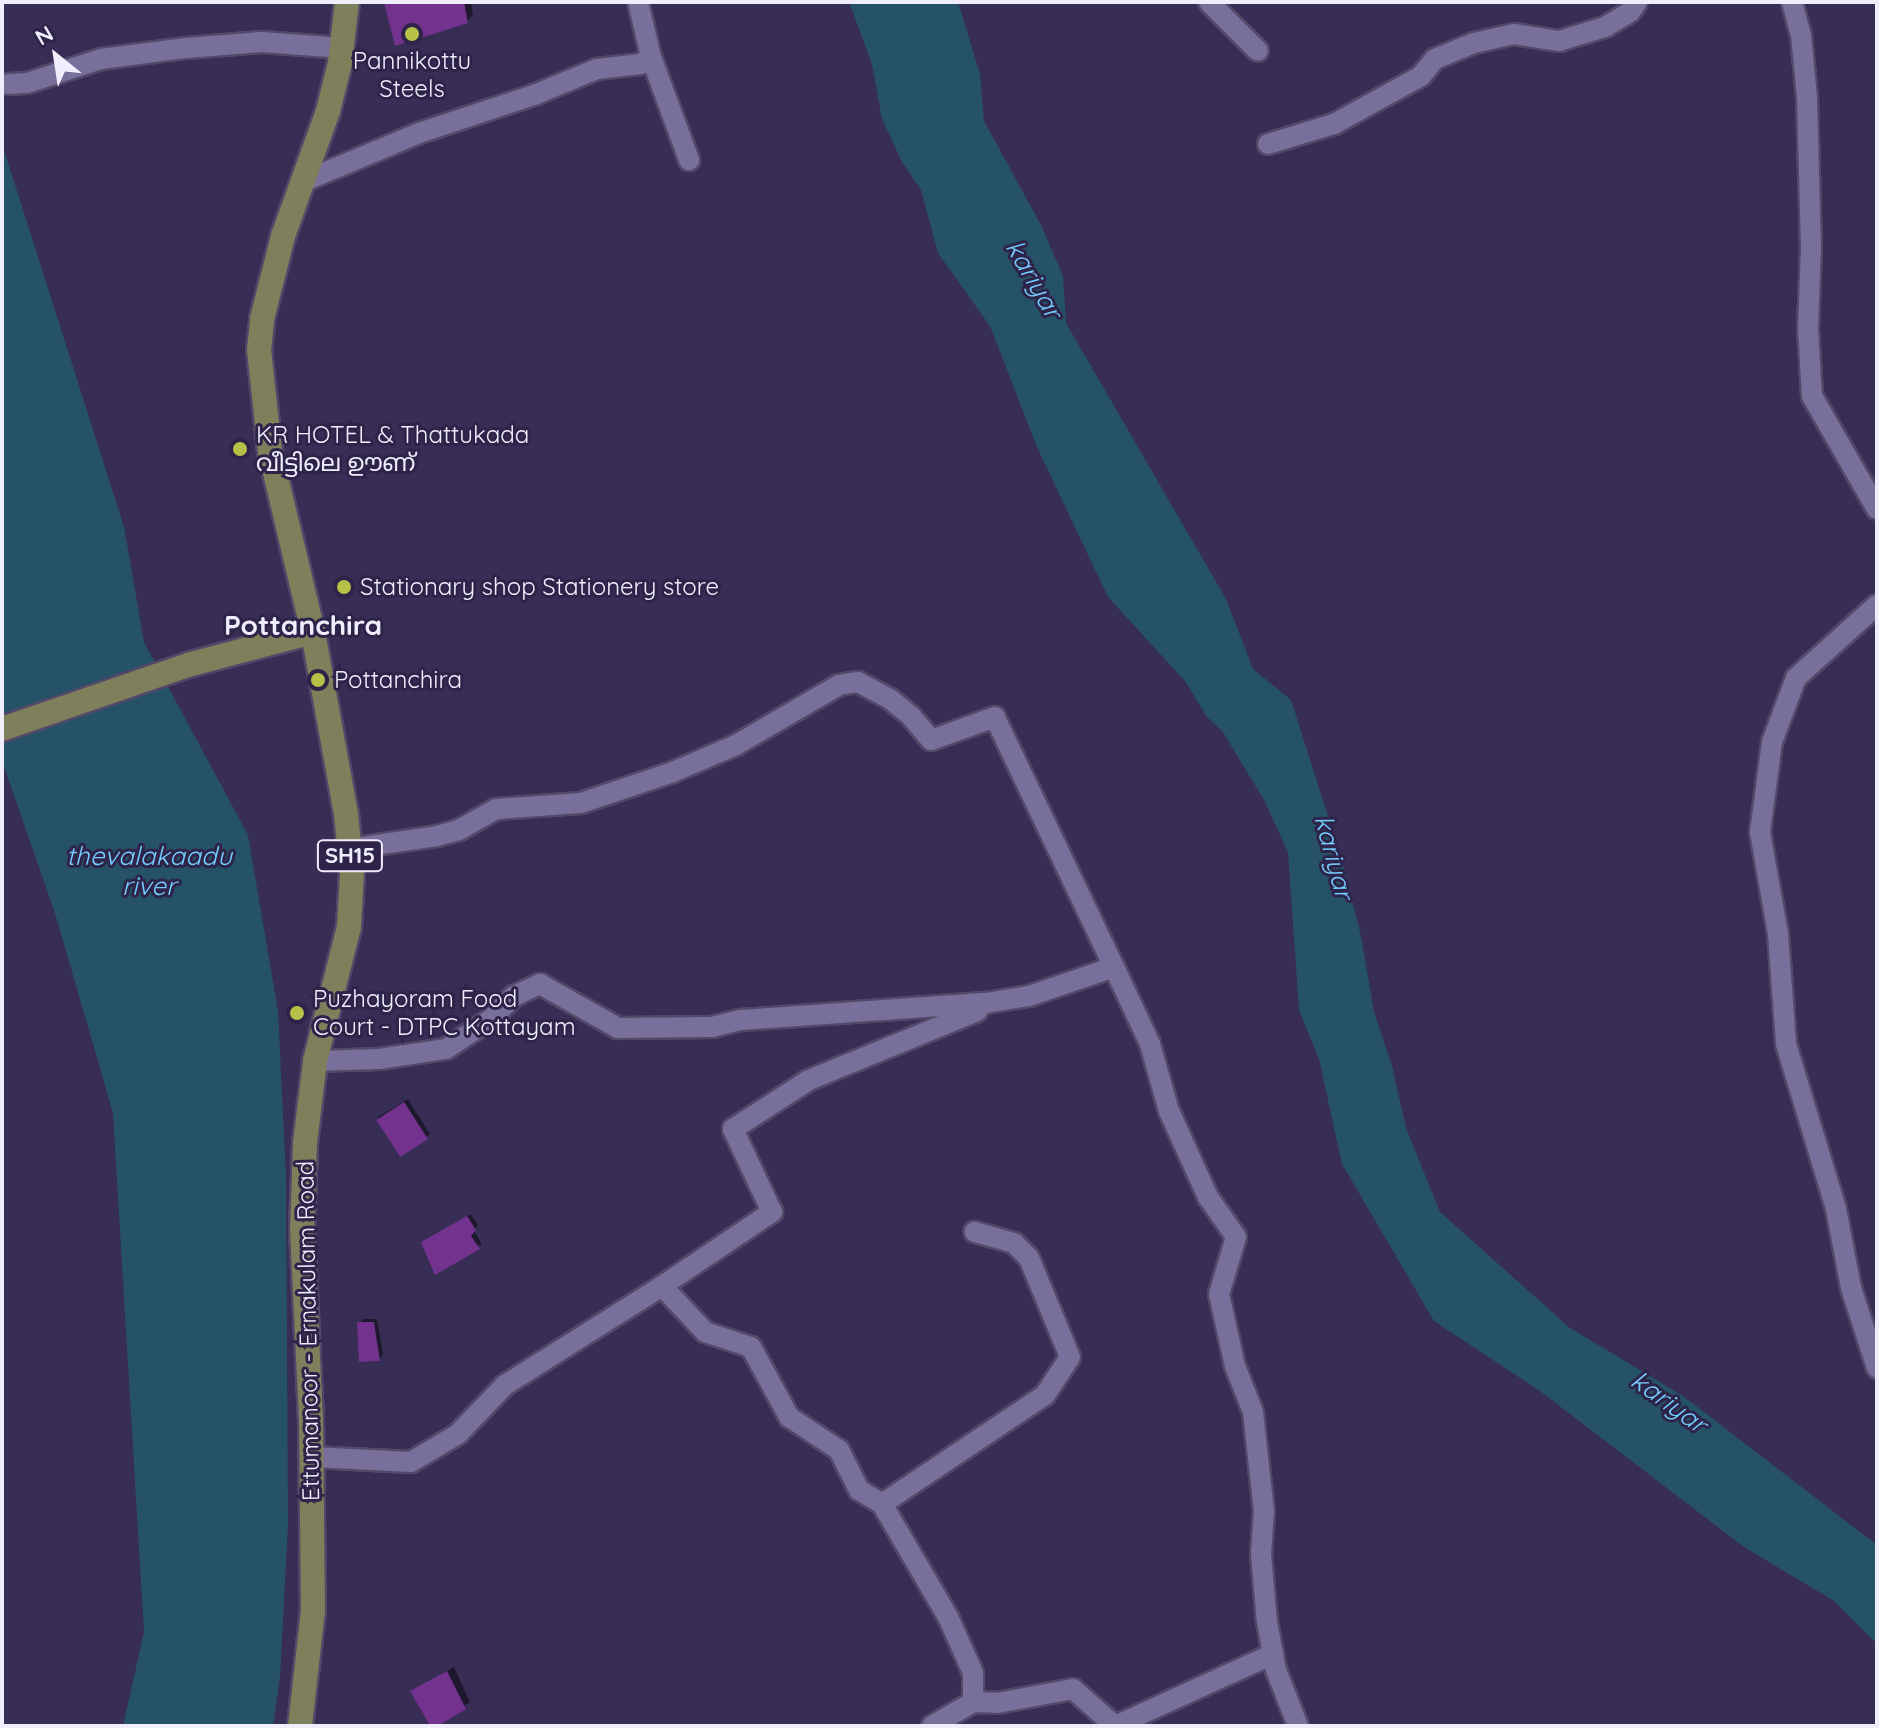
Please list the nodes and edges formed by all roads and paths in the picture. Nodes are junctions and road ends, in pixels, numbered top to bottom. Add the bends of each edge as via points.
1 (347, 2) edge
2 (638, 2) edge
3 (1209, 2) edge
4 (1637, 2) edge
5 (1792, 2) edge
6 (342, 48) junction
7 (1258, 51) dead end
8 (651, 57) junction
9 (8, 84) dead end
10 (1268, 144) dead end
11 (689, 160) dead end
12 (302, 182) junction
13 (1877, 509) edge
14 (1877, 605) edge
15 (313, 632) junction
16 (2, 729) edge
17 (349, 849) junction
18 (1114, 967) junction
19 (1001, 1001) junction
20 (315, 1061) junction
21 (975, 1232) dead end
22 (662, 1286) junction
23 (1877, 1368) edge
24 (312, 1457) junction
25 (882, 1504) junction
26 (1273, 1654) junction
27 (973, 1702) junction
28 (300, 1726) edge
29 (932, 1726) edge
30 (1298, 1726) edge

1 - 6 main road, Ettumanoor - Ernakulam Road / SH15
2 - 8 street
3 - 7 street
4 - 10 street via 1605,27 1559,41 1514,34 1474,43 1435,59 1421,76 1334,124
5 - 13 street via 1807,97 1812,396
6 - 9 street via 262,42 186,48 101,59
6 - 12 main road, Ettumanoor - Ernakulam Road / SH15 via 328,111
8 - 11 street
8 - 12 street via 641,64 597,69
12 - 15 main road, Ettumanoor - Ernakulam Road / SH15 via 271,278 259,350 270,451
14 - 23 street via 1796,678 1772,742 1760,832 1778,934 1786,1044
15 - 16 main road via 191,664
15 - 17 main road, Ettumanoor - Ernakulam Road / SH15
17 - 18 street via 437,836 496,809 581,803 736,745 839,685 858,682 890,699 931,740 995,717
17 - 20 main road, Ettumanoor - Ernakulam Road / SH15 via 349,927
18 - 19 street
18 - 26 street via 1150,1044 1169,1111 1208,1197 1236,1237 1219,1294 1235,1366 1253,1412
19 - 20 street via 741,1020 712,1027 618,1028 540,984 514,996 491,1019 446,1049
19 - 22 street via 809,1080 733,1129 772,1212
20 - 24 main road, Ettumanoor - Ernakulam Road / SH15 via 303,1199
21 - 25 street via 1014,1243 1029,1258 1070,1357 1045,1395
22 - 24 street via 505,1385 458,1434 411,1462
22 - 25 street via 705,1332 751,1347 789,1417 839,1450 859,1490
24 - 28 main road, Ettumanoor - Ernakulam Road / SH15 via 313,1611
25 - 27 street via 948,1617 973,1673
26 - 27 street via 1115,1726 1073,1689 997,1703
26 - 30 street
27 - 29 street

